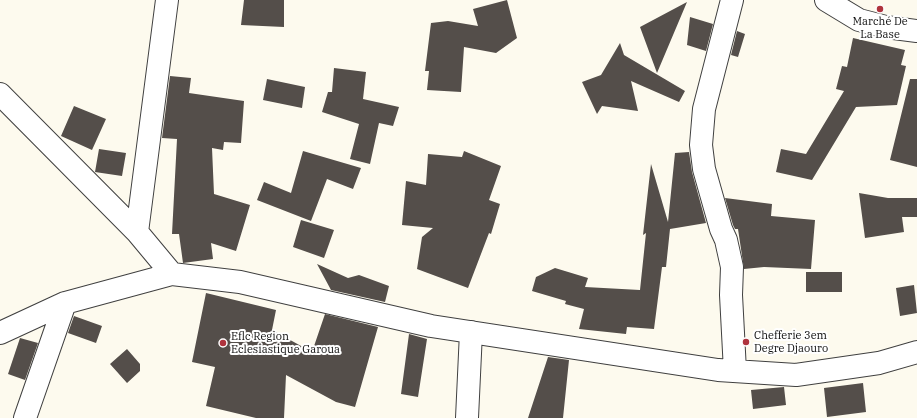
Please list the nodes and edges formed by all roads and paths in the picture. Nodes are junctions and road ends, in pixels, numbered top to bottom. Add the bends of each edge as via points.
1 (167, 0) edge
2 (732, 0) edge
3 (826, 0) edge
4 (917, 31) edge
5 (0, 94) edge
6 (137, 232) junction
7 (172, 274) junction
8 (65, 304) junction
9 (471, 332) junction
10 (0, 333) edge
11 (917, 352) edge
12 (735, 371) junction
13 (25, 418) edge
14 (467, 418) edge

1 - 6 street
2 - 12 street via 704,109 701,145 704,169 732,267
3 - 4 street via 859,20
5 - 6 street
6 - 7 street
7 - 8 street
7 - 9 street via 240,282 431,326
8 - 10 street
8 - 13 street
9 - 12 street
9 - 14 street
11 - 12 street via 879,363 796,376

